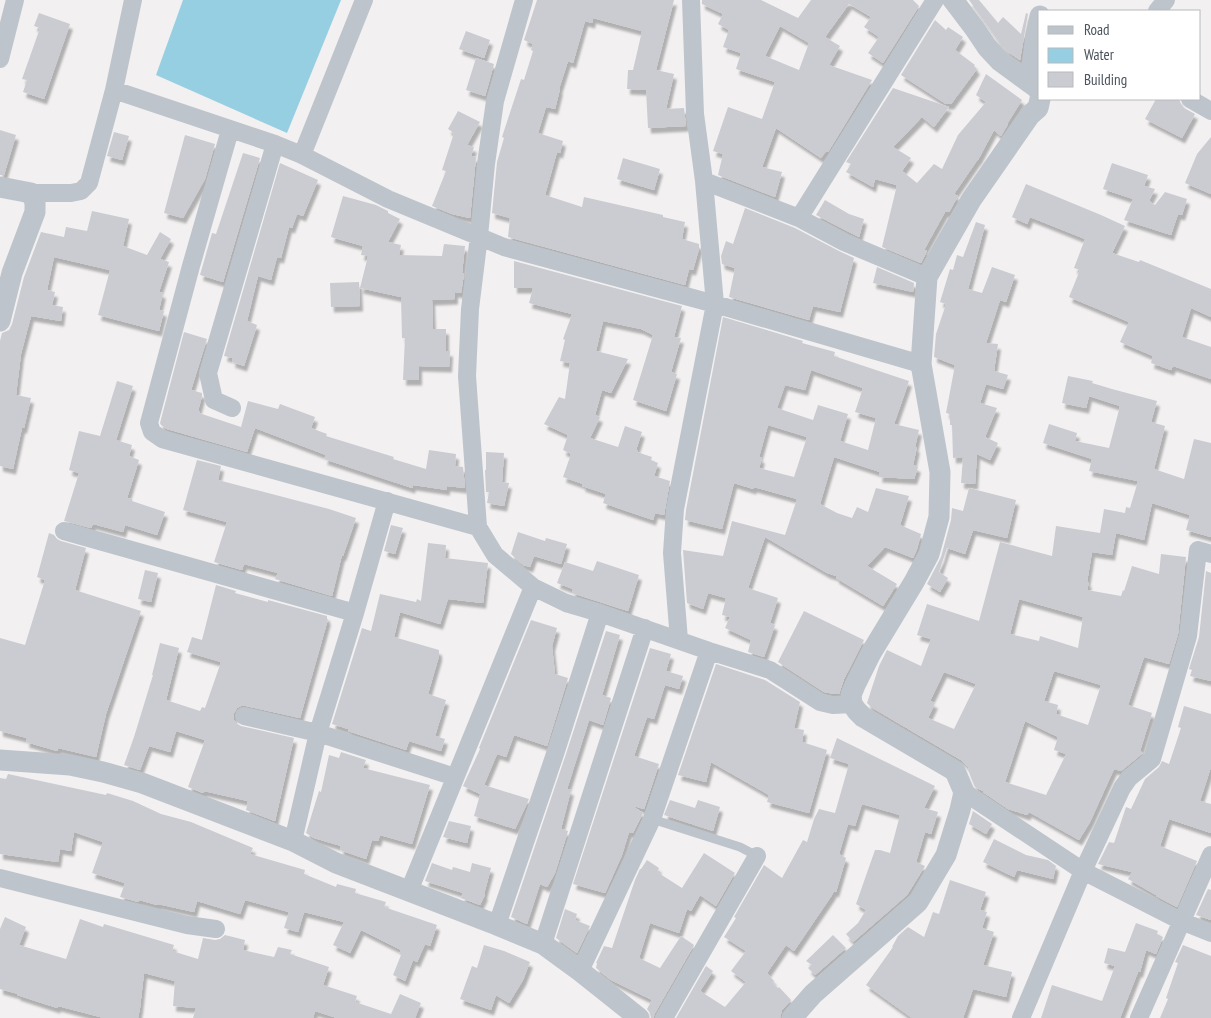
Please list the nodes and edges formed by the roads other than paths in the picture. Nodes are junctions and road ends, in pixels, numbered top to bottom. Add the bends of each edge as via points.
1 (15, 0) edge
2 (133, 0) edge
3 (364, 0) edge
4 (524, 0) edge
5 (691, 0) edge
6 (935, 0) edge
7 (953, 0) edge
8 (1166, 0) edge
9 (1158, 10) edge
10 (1038, 26) edge
11 (0, 59) edge
12 (114, 90) junction
13 (1037, 90) edge
14 (1192, 100) edge
15 (1211, 111) edge
16 (230, 130) junction
17 (275, 144) junction
18 (302, 155) junction
19 (704, 181) junction
20 (0, 187) edge
21 (31, 193) junction
22 (799, 218) junction
23 (479, 236) junction
24 (927, 277) junction
25 (715, 304) junction
26 (0, 321) edge
27 (921, 364) junction
28 (232, 408) dead end
29 (387, 501) junction
30 (478, 527) junction
31 (64, 531) dead end
32 (1211, 554) edge
33 (533, 586) junction
34 (600, 612) junction
35 (355, 613) junction
36 (645, 628) junction
37 (679, 640) junction
38 (709, 651) junction
39 (852, 704) junction
40 (244, 716) dead end
41 (318, 733) junction
42 (0, 760) edge
43 (455, 777) junction
44 (964, 792) junction
45 (652, 819) junction
46 (293, 841) junction
47 (1211, 855) edge
48 (757, 856) joint
49 (1083, 871) junction
50 (0, 878) edge
51 (409, 891) junction
52 (1181, 921) junction
53 (497, 925) junction
54 (216, 929) dead end
55 (1211, 933) edge
56 (543, 944) junction
57 (580, 971) junction
58 (639, 1018) edge
59 (664, 1018) edge
60 (792, 1018) edge
61 (1022, 1018) edge
62 (1139, 1018) edge

1 - 11 street
2 - 12 street
3 - 18 street
4 - 23 street via 495,101
5 - 19 street via 695,114
6 - 22 street
7 - 13 street via 1000,61
8 - 9 street
10 - 13 street via 1035,42
12 - 16 street
12 - 21 street via 89,183 71,194
13 - 24 street via 1038,108 971,200
14 - 15 street
16 - 17 street
16 - 29 street via 149,423 152,432 162,440
17 - 18 street
17 - 28 street via 208,373 214,400
18 - 23 street via 388,199
19 - 22 street
19 - 25 street
20 - 21 street
21 - 26 street via 35,212 12,273
22 - 24 street via 844,242
23 - 25 street via 504,247
23 - 30 street via 470,309 467,376
24 - 27 street
25 - 27 street
25 - 37 street via 675,509 672,553
27 - 39 street via 940,472 939,518 929,554 871,653 851,695
29 - 30 street
29 - 35 street
30 - 33 street via 494,555
31 - 35 street
32 - 49 street via 1198,550 1188,636 1152,759 1122,788
33 - 34 street via 566,602
33 - 43 street
34 - 36 street
34 - 53 street
35 - 41 street
36 - 37 street
36 - 56 street
37 - 38 street
38 - 39 street via 770,670 820,702
38 - 45 street
39 - 44 street via 863,717 955,771
40 - 41 street
41 - 43 street
41 - 46 street
42 - 46 street via 70,765 103,772 142,783
43 - 51 street
44 - 49 street
44 - 60 street via 946,856 918,902 813,994
45 - 48 lane via 740,847
45 - 57 street
46 - 51 street via 336,863
47 - 52 street
48 - 59 street
49 - 52 street
49 - 61 street
50 - 54 street via 187,925
51 - 53 street
52 - 55 street
52 - 62 street
53 - 56 street
56 - 57 street
57 - 58 street

